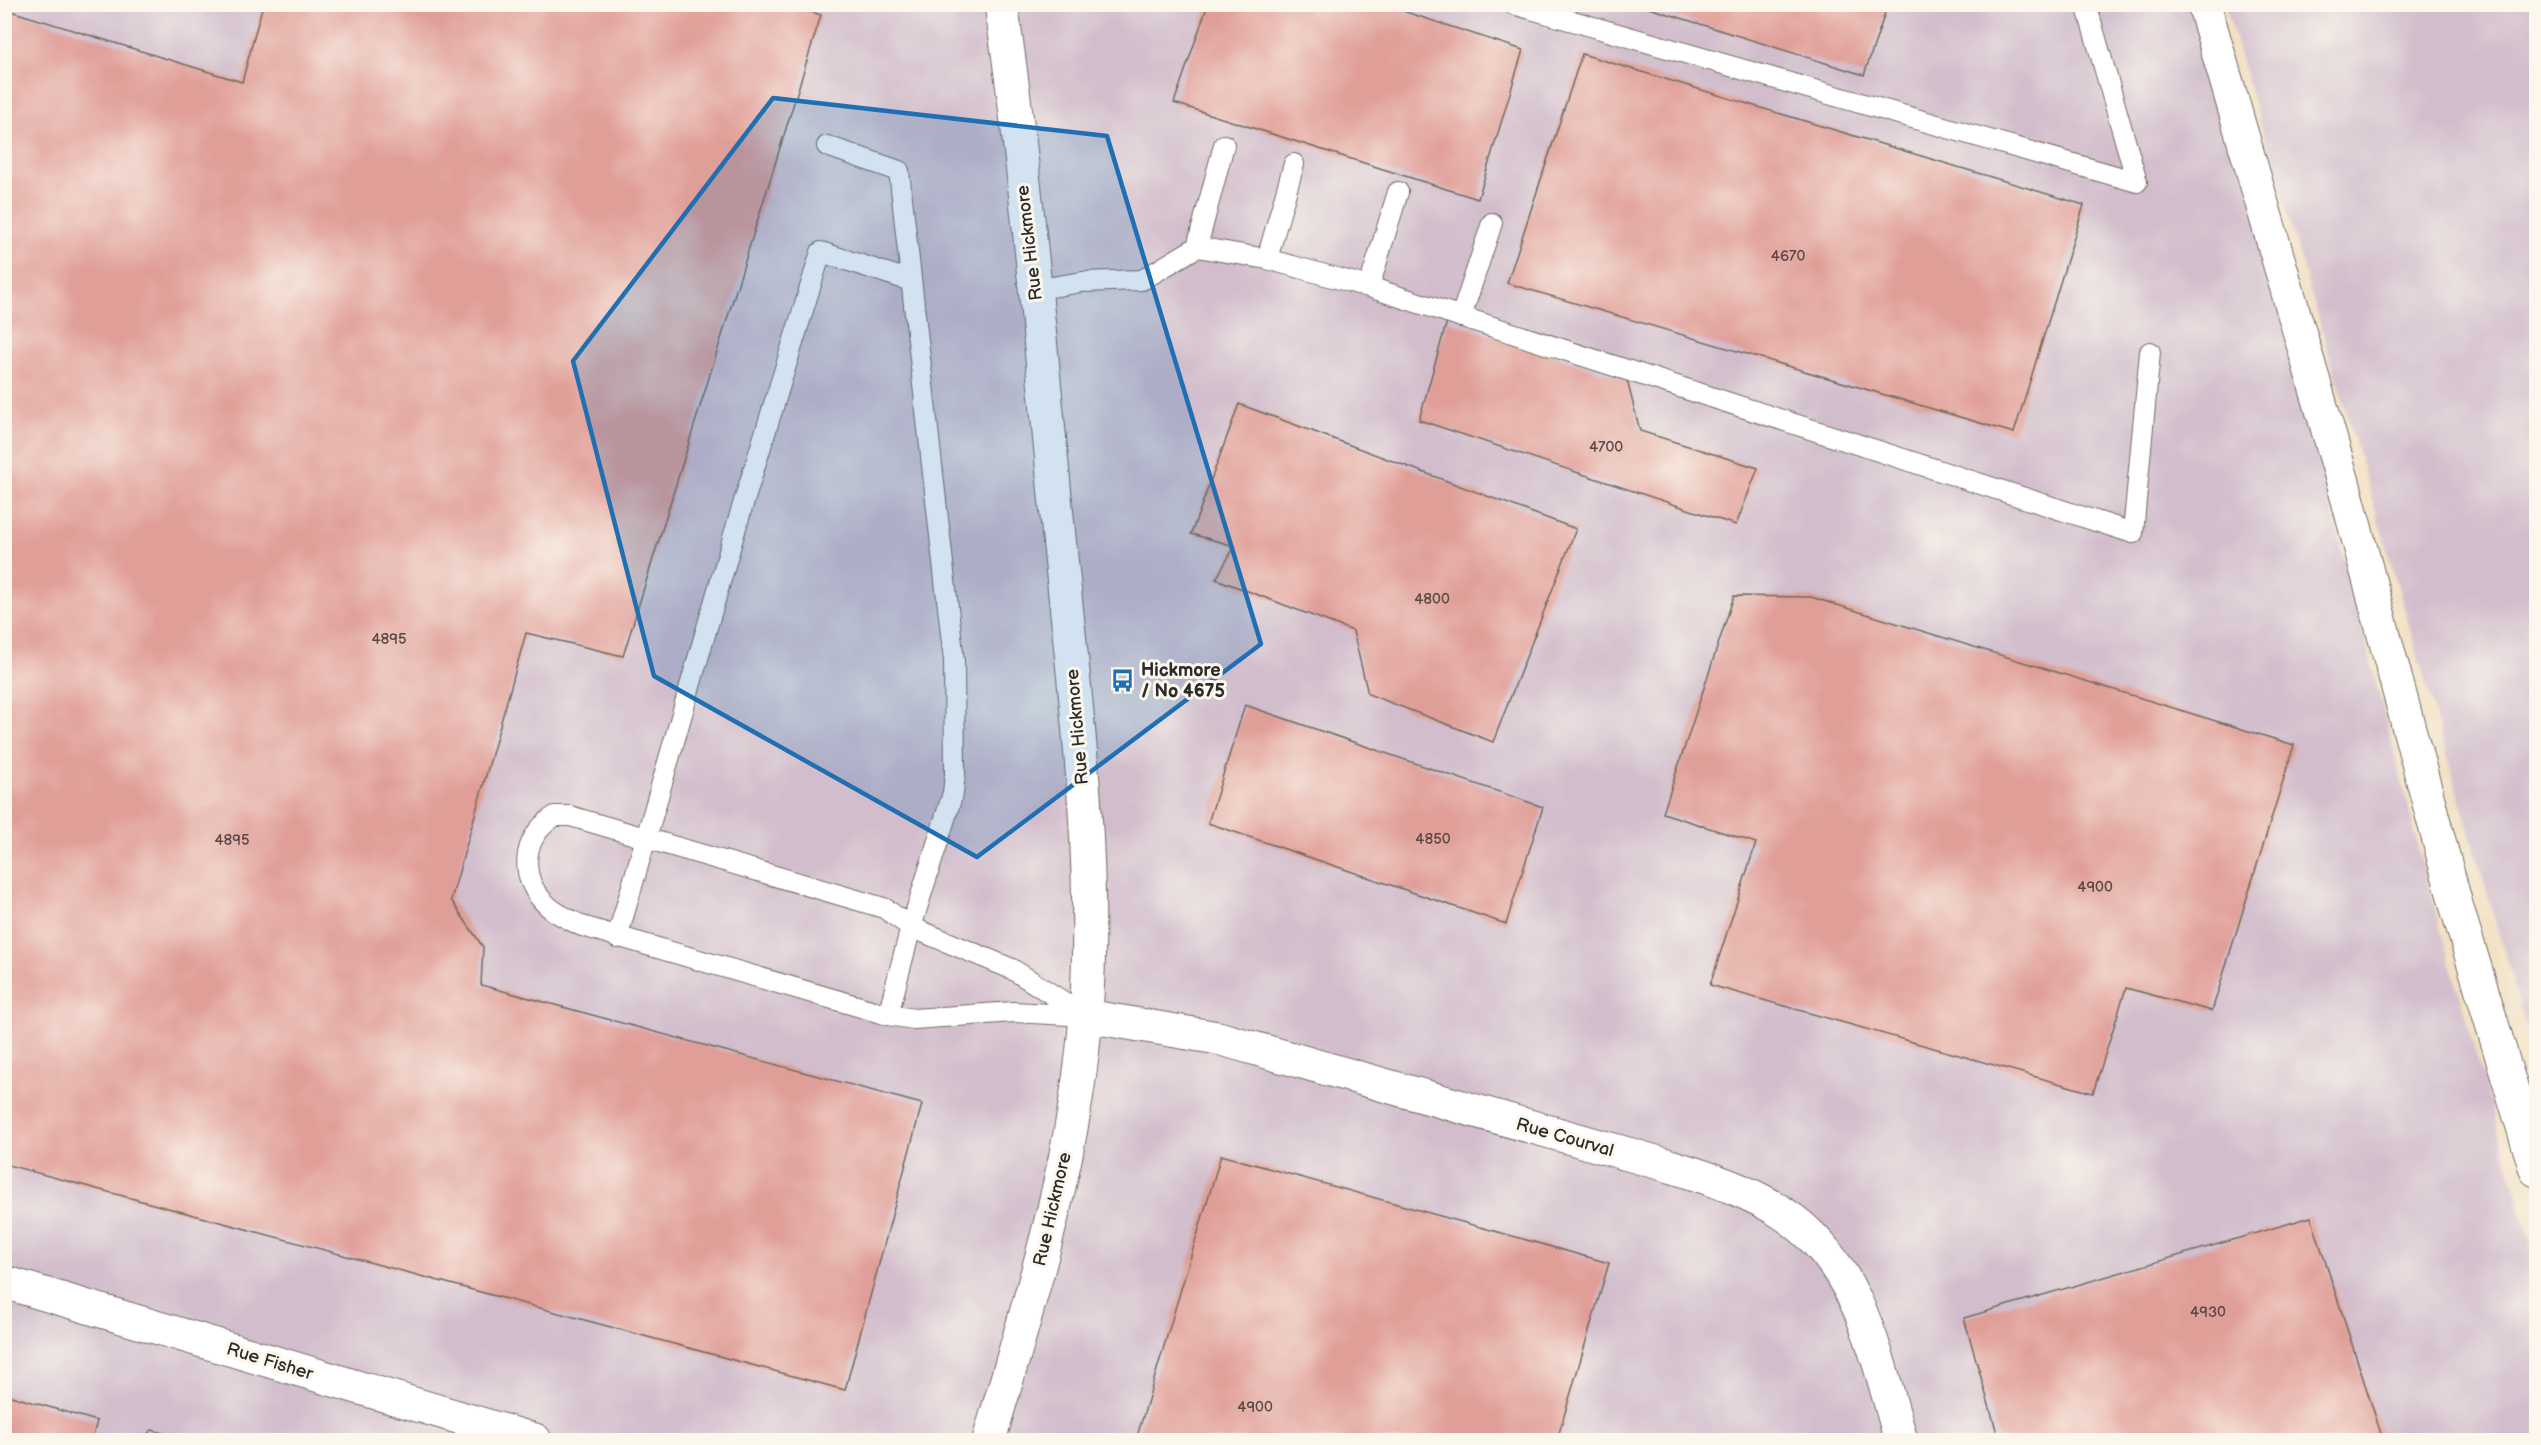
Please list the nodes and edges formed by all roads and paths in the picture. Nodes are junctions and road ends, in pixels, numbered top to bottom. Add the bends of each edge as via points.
1 (1001, 4) edge
2 (1513, 4) edge
3 (2086, 4) edge
4 (2204, 4) edge
5 (1224, 145) dead end
6 (827, 146) dead end
7 (1294, 164) dead end
8 (1398, 192) dead end
9 (1492, 223) dead end
10 (1197, 247) junction
11 (1267, 259) junction
12 (911, 281) junction
13 (1369, 287) junction
14 (1034, 290) junction
15 (1461, 317) junction
16 (2150, 352) dead end
17 (645, 838) junction
18 (911, 927) junction
19 (617, 938) junction
20 (888, 1015) junction
21 (1086, 1016) junction
22 (2536, 1170) edge
23 (4, 1282) edge
24 (535, 1440) edge
25 (989, 1440) edge
26 (1901, 1440) edge

1 - 14 street, Rue Hickmore
2 - 3 lane via 2138,182
4 - 22 street via 2343,483 2457,908
5 - 10 lane
6 - 12 lane via 899,171
7 - 11 lane
8 - 13 lane
9 - 15 lane
10 - 11 lane
10 - 14 lane via 1142,280 1083,282
11 - 13 lane
12 - 17 lane via 821,252 736,524
12 - 18 lane via 954,661 955,774 953,793
13 - 15 lane
14 - 21 street, Rue Hickmore via 1083,793 1088,940
15 - 16 lane via 2133,533
17 - 18 lane via 884,908
17 - 19 lane
17 - 19 lane via 570,816 555,816 531,838 529,873 537,893 549,907 582,926
18 - 20 lane
18 - 21 lane via 1012,969
19 - 20 lane
20 - 21 lane via 914,1019 1014,1012
21 - 25 street, Rue Hickmore via 1059,1187
21 - 26 street, Rue Courval via 1218,1038 1670,1166 1765,1203 1808,1233 1846,1280 1867,1326
23 - 24 street, Rue Fisher

